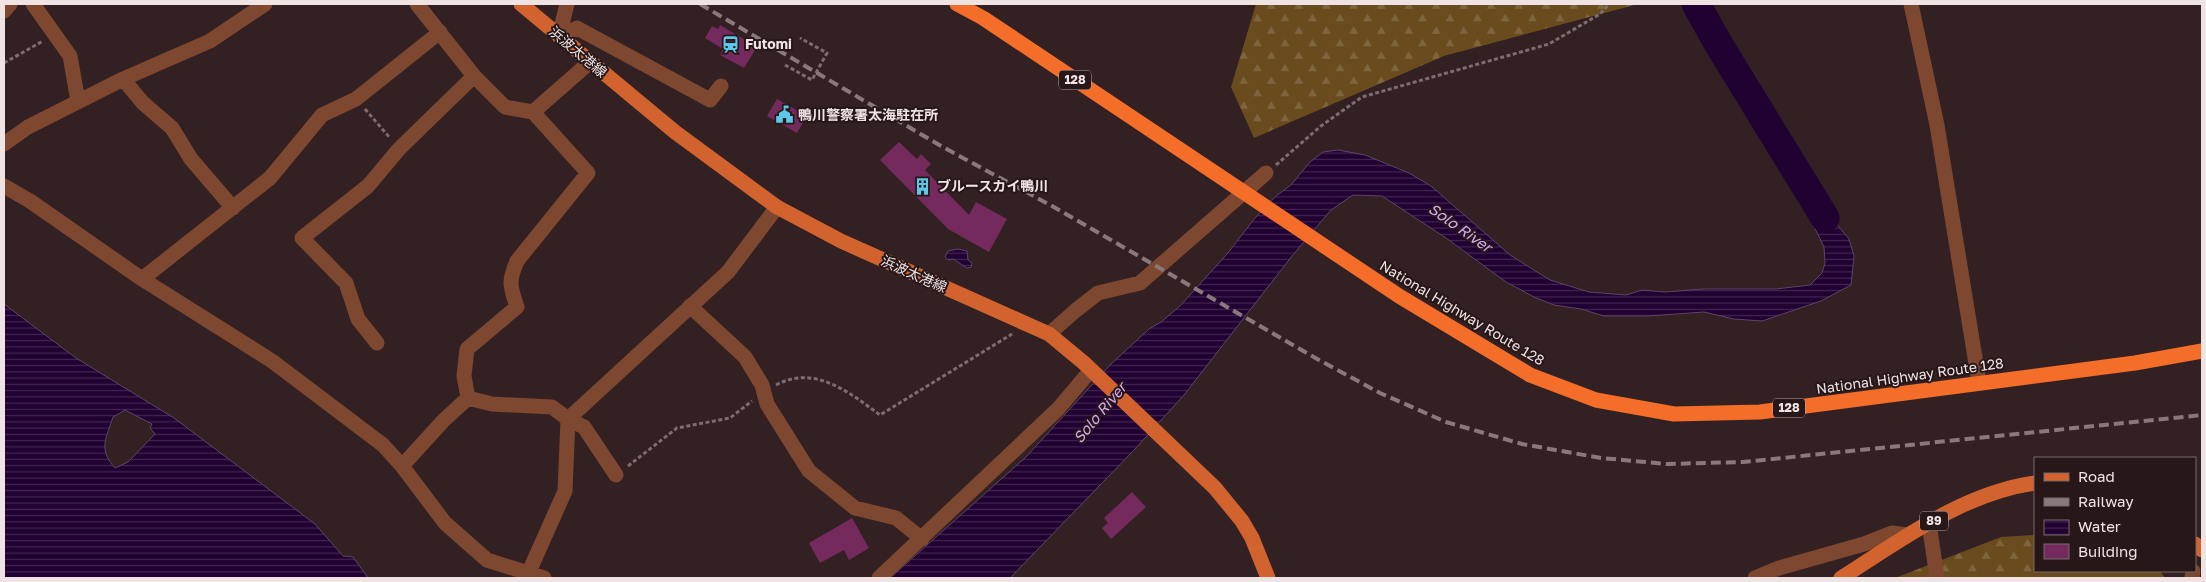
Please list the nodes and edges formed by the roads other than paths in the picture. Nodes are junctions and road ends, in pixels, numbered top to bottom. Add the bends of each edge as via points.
1 (10, 4) edge
2 (33, 4) edge
3 (417, 4) edge
4 (521, 4) edge
5 (567, 4) edge
6 (957, 4) edge
7 (1911, 4) edge
8 (262, 5) edge
9 (4, 11) edge
10 (440, 32) junction
11 (559, 36) junction
12 (590, 62) junction
13 (474, 76) junction
14 (122, 78) junction
15 (721, 86) dead end
16 (78, 101) junction
17 (533, 112) junction
18 (4, 144) edge
19 (1266, 174) road end
20 (4, 186) edge
21 (777, 207) junction
22 (233, 208) junction
23 (142, 279) junction
24 (690, 306) junction
25 (1050, 334) junction
26 (377, 343) dead end
27 (2202, 351) edge
28 (1094, 373) junction
29 (1979, 382) junction
30 (468, 398) junction
31 (568, 418) junction
32 (402, 466) junction
33 (616, 475) road end
34 (2034, 483) edge
35 (1929, 523) junction
36 (1908, 535) junction
37 (922, 539) junction
38 (528, 574) junction
39 (544, 578) edge
40 (879, 578) edge
41 (1268, 578) edge
42 (1755, 578) edge
43 (1841, 578) edge
44 (1937, 578) edge

1 - 9 street
2 - 16 street via 70,56
3 - 10 street
4 - 11 main road, 浜波太港線
5 - 11 street
6 - 29 highway, National Highway Route 128 / 128 via 983,18 1399,296 1530,375 1596,400 1674,414 1760,412
7 - 29 street via 1937,125
8 - 14 street via 210,41
10 - 13 street
10 - 22 street via 356,99 322,115 270,178
11 - 12 main road, 浜波太港線
11 - 15 street via 577,28 710,100
12 - 17 street
12 - 21 main road, 浜波太港線 via 675,132
13 - 17 street via 505,107
13 - 26 street via 399,149 368,186 302,238 346,284 358,319
14 - 16 street
14 - 22 street via 143,103 172,128 191,159
16 - 18 street via 28,127
17 - 30 street via 588,173 517,261 509,285 516,307 468,349 464,376
19 - 25 street via 1140,283 1098,293
20 - 23 street
21 - 24 street via 728,272
21 - 25 main road, 浜波太港線 via 849,245
22 - 23 street
23 - 32 street via 272,361 383,445
24 - 31 street
24 - 37 street via 745,357 767,404 809,471 855,508 896,518
25 - 28 main road, 浜波太港線
27 - 29 highway, National Highway Route 128 / 128 via 2135,363
28 - 37 street
28 - 41 main road, 浜波太港線 via 1215,488 1242,521
30 - 31 street via 492,404 552,407
30 - 32 street
31 - 33 street via 584,427
31 - 38 street via 565,490
32 - 38 street via 445,523 487,560
34 - 35 main road, 89 via 1982,495
35 - 36 main road, 89
35 - 44 street
36 - 42 street via 1892,533
36 - 43 main road, 89
37 - 40 street
38 - 39 street

